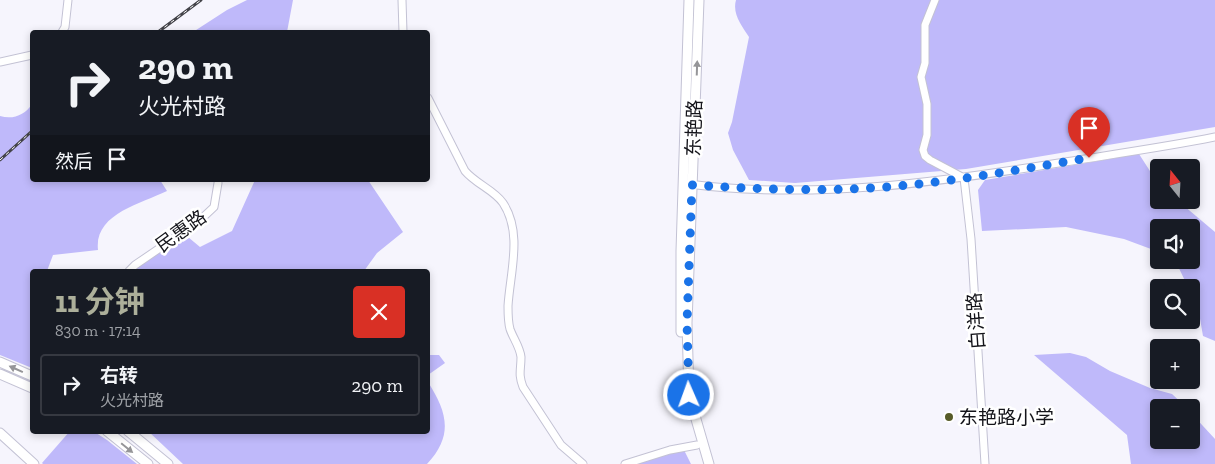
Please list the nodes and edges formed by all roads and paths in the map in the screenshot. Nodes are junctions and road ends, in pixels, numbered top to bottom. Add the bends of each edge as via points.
1 (68, 0) edge
2 (402, 0) edge
3 (689, 0) edge
4 (699, 0) edge
5 (935, 0) edge
6 (63, 30) edge
7 (404, 30) edge
8 (30, 55) edge
9 (0, 62) edge
10 (430, 102) edge
11 (1215, 137) edge
12 (964, 178) junction
13 (218, 183) dead end
14 (688, 184) junction
15 (131, 269) edge
16 (0, 362) edge
17 (0, 374) edge
18 (30, 375) edge
19 (30, 387) edge
20 (0, 433) edge
21 (111, 434) edge
22 (132, 434) edge
23 (0, 441) edge
24 (697, 445) junction
25 (25, 464) edge
26 (34, 464) edge
27 (148, 464) edge
28 (168, 464) edge
29 (583, 464) edge
30 (625, 464) edge
31 (703, 464) edge
32 (709, 464) edge
33 (985, 464) edge

1 - 6 street
2 - 7 street
3 - 14 main road, 东艳路
14 -> 4 main road, 东艳路
5 - 12 street via 925,25 925,63 921,77 927,104 927,135 923,150 930,160
8 - 9 street
10 - 29 street via 465,171 504,205 514,243 508,306 510,328 521,359 519,377 561,445
11 - 12 street
12 - 14 street via 886,187 828,189 776,190
12 - 33 street, 白洋路 via 971,239
13 - 15 street, 民惠路 via 214,207
14 - 24 main road, 东艳路 via 681,251 682,350 685,398
14 - 32 main road, 东艳路 via 689,395
18 -> 16 main road
17 - 19 main road
20 - 26 main road
21 -> 27 main road
22 - 28 main road
23 - 25 main road
24 - 30 street
24 - 31 main road, 东艳路

